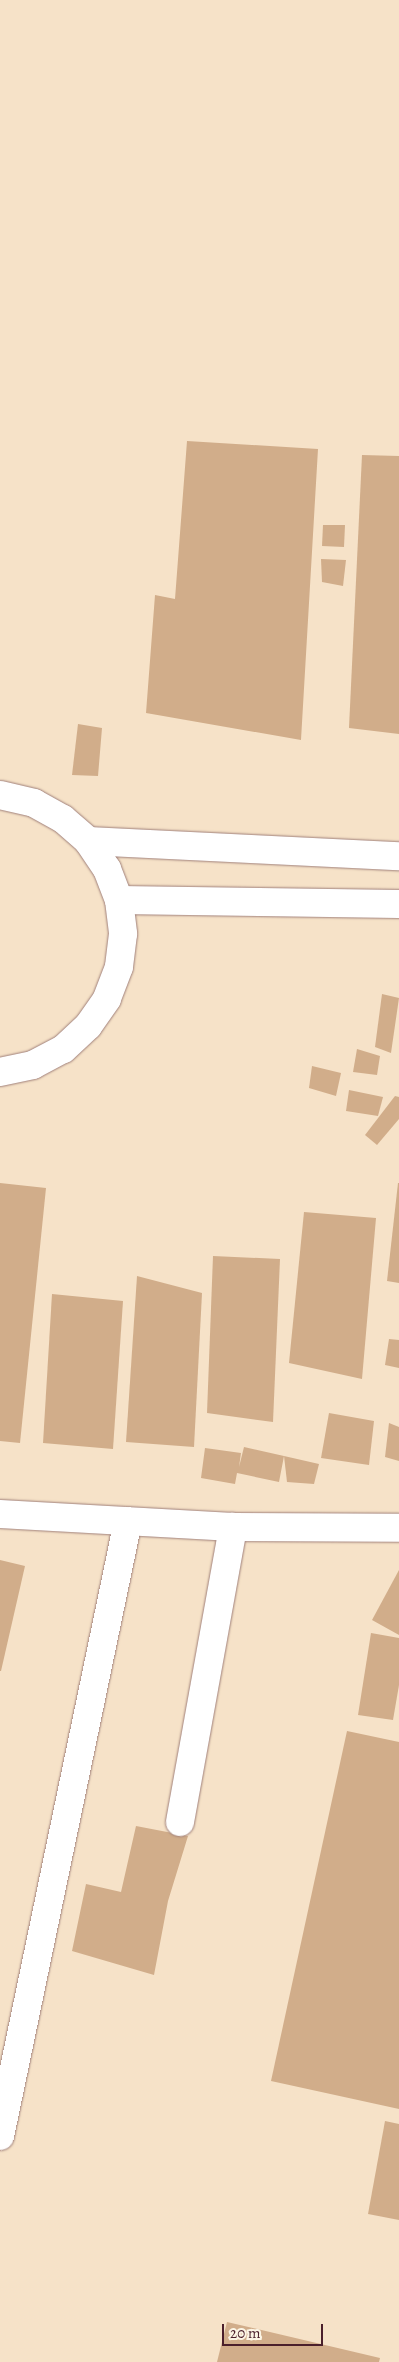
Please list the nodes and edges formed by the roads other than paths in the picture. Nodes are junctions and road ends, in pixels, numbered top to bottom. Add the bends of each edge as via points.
1 (0, 795) edge
2 (88, 841) junction
3 (399, 856) edge
4 (119, 900) junction
5 (399, 904) edge
6 (0, 1072) edge
7 (0, 1514) edge
8 (128, 1521) junction
9 (233, 1527) junction
10 (399, 1528) edge
11 (180, 1822) dead end
12 (0, 2136) edge

1 - 2 street via 34,803 63,819
2 - 3 street
2 - 4 street via 107,869
4 - 5 street
4 - 6 street via 123,934 119,967 107,999 88,1026 62,1049 33,1065
7 - 8 street
8 - 9 street
8 - 12 street
9 - 10 street
9 - 11 street

